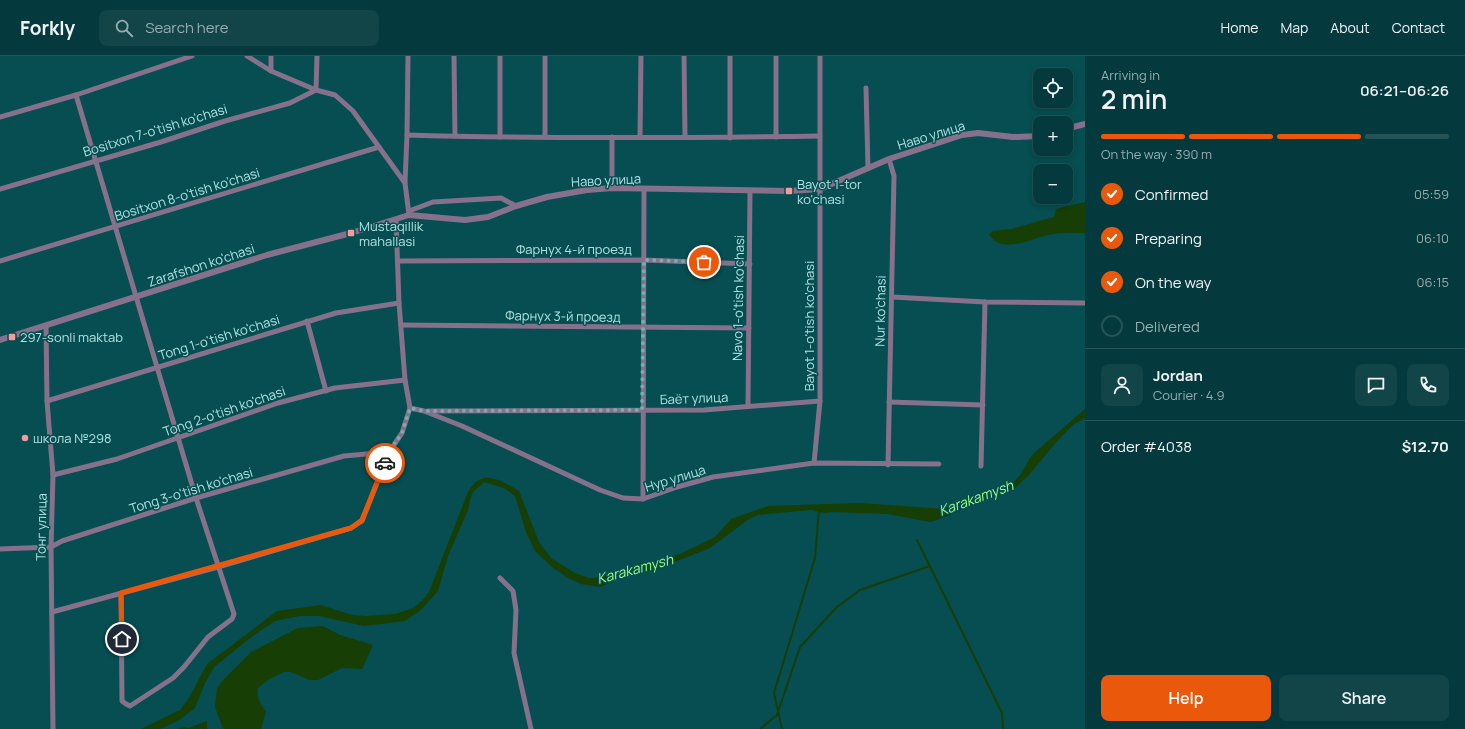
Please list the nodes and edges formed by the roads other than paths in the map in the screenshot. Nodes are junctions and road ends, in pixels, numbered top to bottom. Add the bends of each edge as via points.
1 (192, 56) edge
2 (247, 56) edge
3 (271, 56) edge
4 (317, 56) edge
5 (408, 56) edge
6 (454, 56) edge
7 (500, 56) edge
8 (544, 56) edge
9 (641, 56) edge
10 (684, 56) edge
11 (730, 56) edge
12 (776, 56) edge
13 (820, 56) edge
14 (271, 71) junction
15 (866, 88) dead end
16 (316, 90) junction
17 (76, 95) junction
18 (0, 117) edge
19 (1085, 124) edge
20 (1073, 127) edge
21 (407, 135) junction
22 (455, 136) junction
23 (684, 136) junction
24 (820, 136) junction
25 (1033, 136) edge
26 (500, 137) junction
27 (545, 137) junction
28 (612, 137) junction
29 (640, 137) junction
30 (776, 137) junction
31 (730, 138) junction
32 (379, 147) junction
33 (890, 159) junction
34 (96, 160) junction
35 (868, 168) junction
36 (405, 183) junction
37 (612, 188) junction
38 (0, 189) edge
39 (644, 189) junction
40 (820, 189) junction
41 (750, 191) junction
42 (516, 206) junction
43 (409, 213) junction
44 (396, 219) junction
45 (116, 226) junction
46 (644, 260) junction
47 (0, 261) edge
48 (398, 261) junction
49 (750, 264) junction
50 (136, 297) junction
51 (892, 297) junction
52 (985, 302) junction
53 (399, 303) junction
54 (1085, 303) edge
55 (307, 321) junction
56 (46, 325) junction
57 (401, 325) junction
58 (643, 328) junction
59 (749, 328) junction
60 (0, 340) edge
61 (158, 368) junction
62 (405, 380) junction
63 (326, 391) junction
64 (47, 401) junction
65 (820, 401) junction
66 (889, 402) junction
67 (983, 405) junction
68 (748, 406) junction
69 (410, 408) junction
70 (642, 410) junction
71 (424, 411) junction
72 (179, 438) junction
73 (389, 452) junction
74 (814, 463) junction
75 (888, 464) junction
76 (939, 464) dead end
77 (981, 466) dead end
78 (53, 475) junction
79 (196, 498) junction
80 (643, 499) junction
81 (51, 547) junction
82 (0, 549) edge
83 (218, 567) junction
84 (500, 578) dead end
85 (121, 593) junction
86 (52, 612) junction
87 (53, 729) edge
88 (531, 729) edge

1 - 17 street
2 - 14 street
3 - 14 street
4 - 16 street
5 - 21 street
6 - 22 street
7 - 26 street
8 - 27 street
9 - 29 street
10 - 23 street
11 - 31 street
12 - 30 street
13 - 24 street, Bayot 1-o'tish ko'chasi
14 - 16 street
15 - 35 street
16 - 32 street via 335,95 353,111
16 - 34 street, Bositxon 7-o'tish ko'chasi via 290,103
17 - 18 street
17 - 34 street
19 - 20 street
21 - 22 street
21 - 36 street
22 - 26 street
23 - 29 street
23 - 31 street
24 - 30 street
24 - 40 street, Bayot 1-o'tish ko'chasi
25 - 33 street, Наво улица via 978,133 962,135
26 - 27 street
27 - 28 street
28 - 29 street
28 - 37 street
30 - 31 street
32 - 36 street
32 - 45 street, Bositxon 8-o'tish ko'chasi
33 - 35 street, Наво улица
33 - 51 street, Nur ko'chasi via 894,176
34 - 38 street, Bositxon 7-o'tish ko'chasi
34 - 45 street
35 - 40 street, Наво улица
36 - 43 street
37 - 39 street, Наво улица
37 - 42 street, Наво улица via 547,197
39 - 41 street, Наво улица
39 - 46 street
40 - 41 street, Наво улица via 789,192
40 - 65 street, Bayot 1-o'tish ko'chasi
41 - 49 street, Navo 1-o'tish ko'chasi
42 - 43 street, Наво улица via 488,217 465,220
42 - 43 street via 501,198 432,202
43 - 44 street, Zarafshon ko'chasi
44 - 48 street
44 - 50 street, Zarafshon ko'chasi via 267,255
45 - 47 street, Bositxon 8-o'tish ko'chasi
45 - 50 street
46 - 48 street, Фарнух 4-й проезд
46 - 49 street, Фарнух 4-й проезд
46 - 58 street
48 - 53 street
49 - 59 street, Navo 1-o'tish ko'chasi
50 - 56 street, Zarafshon ko'chasi
50 - 61 street
51 - 52 street
51 - 66 street, Nur ko'chasi
52 - 54 street
52 - 67 street
53 - 55 street, Tong 1-o'tish ko'chasi via 336,313
53 - 57 street
55 - 61 street, Tong 1-o'tish ko'chasi
55 - 63 street
56 - 60 street, Zarafshon ko'chasi
56 - 64 street, Тонг улица
57 - 58 street, Фарнух 3-й проезд
57 - 62 street
58 - 59 street, Фарнух 3-й проезд
58 - 70 street
59 - 68 street, Navo 1-o'tish ko'chasi
61 - 64 street, Tong 1-o'tish ko'chasi
61 - 72 street
62 - 63 street, Tong 2-o'tish ko'chasi
62 - 69 street
63 - 72 street, Tong 2-o'tish ko'chasi via 278,403
64 - 78 street, Тонг улица
65 - 68 street, Баёт улица
65 - 74 street, Bayot 1-o'tish ko'chasi
66 - 67 street
66 - 75 street, Nur ko'chasi
67 - 77 street
68 - 70 street, Баёт улица via 704,410
69 - 71 street, Нур улица
69 - 73 street via 402,433
70 - 71 street, Баёт улица
70 - 80 street
71 - 80 street, Нур улица via 600,490 623,498
72 - 78 street, Tong 2-o'tish ko'chasi
72 - 79 street
73 - 79 street, Tong 3-o'tish ko'chasi via 344,456
73 - 83 street via 362,520 351,528
74 - 75 street, Нур улица
74 - 80 street, Нур улица via 713,477
75 - 76 street, Нур улица
78 - 81 street, Тонг улица
79 - 81 street, Tong 3-o'tish ko'chasi via 62,541
79 - 83 street
81 - 82 street, Tong 3-o'tish ko'chasi
81 - 86 street, Тонг улица
83 - 85 street
83 - 85 street via 233,609 232,619 208,637 174,678 130,706 122,700
84 - 88 street via 513,590 516,610 514,653
85 - 86 street
86 - 87 street, Тонг улица

